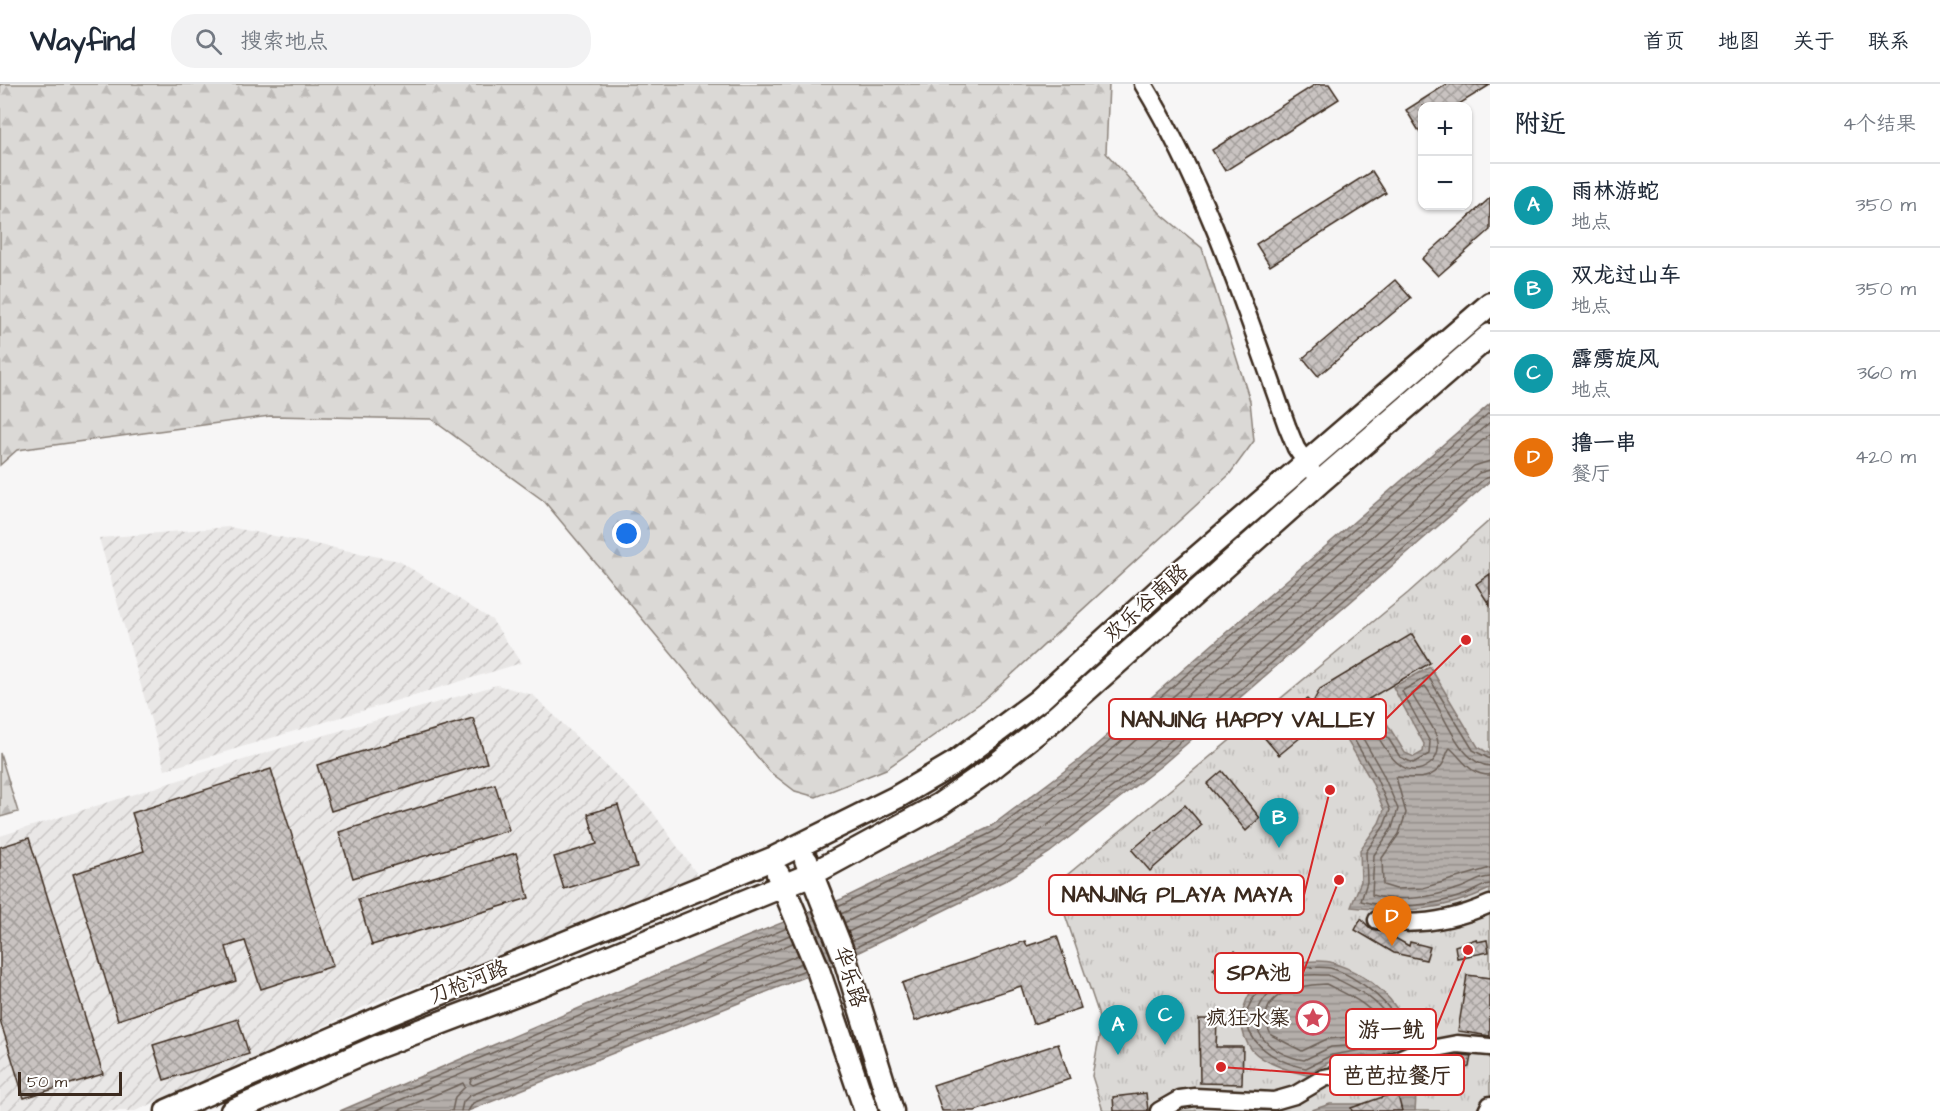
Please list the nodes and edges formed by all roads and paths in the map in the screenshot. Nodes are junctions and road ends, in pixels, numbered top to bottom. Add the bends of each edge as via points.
1 (1143, 84) edge
2 (1490, 304) edge
3 (1490, 335) edge
4 (1413, 372) junction
5 (1427, 391) junction
6 (1314, 473) junction
7 (800, 846) junction
8 (772, 859) junction
9 (812, 874) junction
10 (783, 886) junction
11 (660, 904) junction
12 (1490, 904) edge
13 (1377, 920) dead end
14 (672, 931) junction
15 (1490, 1047) edge
16 (1490, 1105) edge
17 (1274, 1106) edge
18 (167, 1111) edge
19 (232, 1111) edge
20 (866, 1111) edge
21 (892, 1111) edge
22 (1159, 1111) edge
23 (1487, 1111) edge

1 - 6 street via 1200,190 1287,426
2 - 4 street, 欢乐谷南路
3 - 5 street, 欢乐谷南路
4 - 5 street via 1406,384 1409,391
4 - 6 street, 欢乐谷南路
5 - 6 street, 欢乐谷南路
6 - 7 street, 欢乐谷南路 via 1164,586 1039,700 953,764
6 - 9 street, 欢乐谷南路 via 1054,719 939,805
7 - 8 street, 欢乐谷南路
7 - 9 street, 华乐路
8 - 10 street, 华乐路
8 - 11 street, 刀枪河路
9 - 10 street, 欢乐谷南路
9 - 21 street, 华乐路 via 844,956
10 - 14 street, 刀枪河路
10 - 20 street, 华乐路 via 797,914
11 - 14 street via 678,913
11 - 18 street, 刀枪河路 via 381,1017
12 - 13 street via 1431,922 1400,924
14 - 19 street, 刀枪河路 via 377,1047
15 - 17 street via 1457,1044 1415,1052 1382,1066 1324,1078
16 - 23 street
17 - 22 street via 1195,1097 1180,1099

